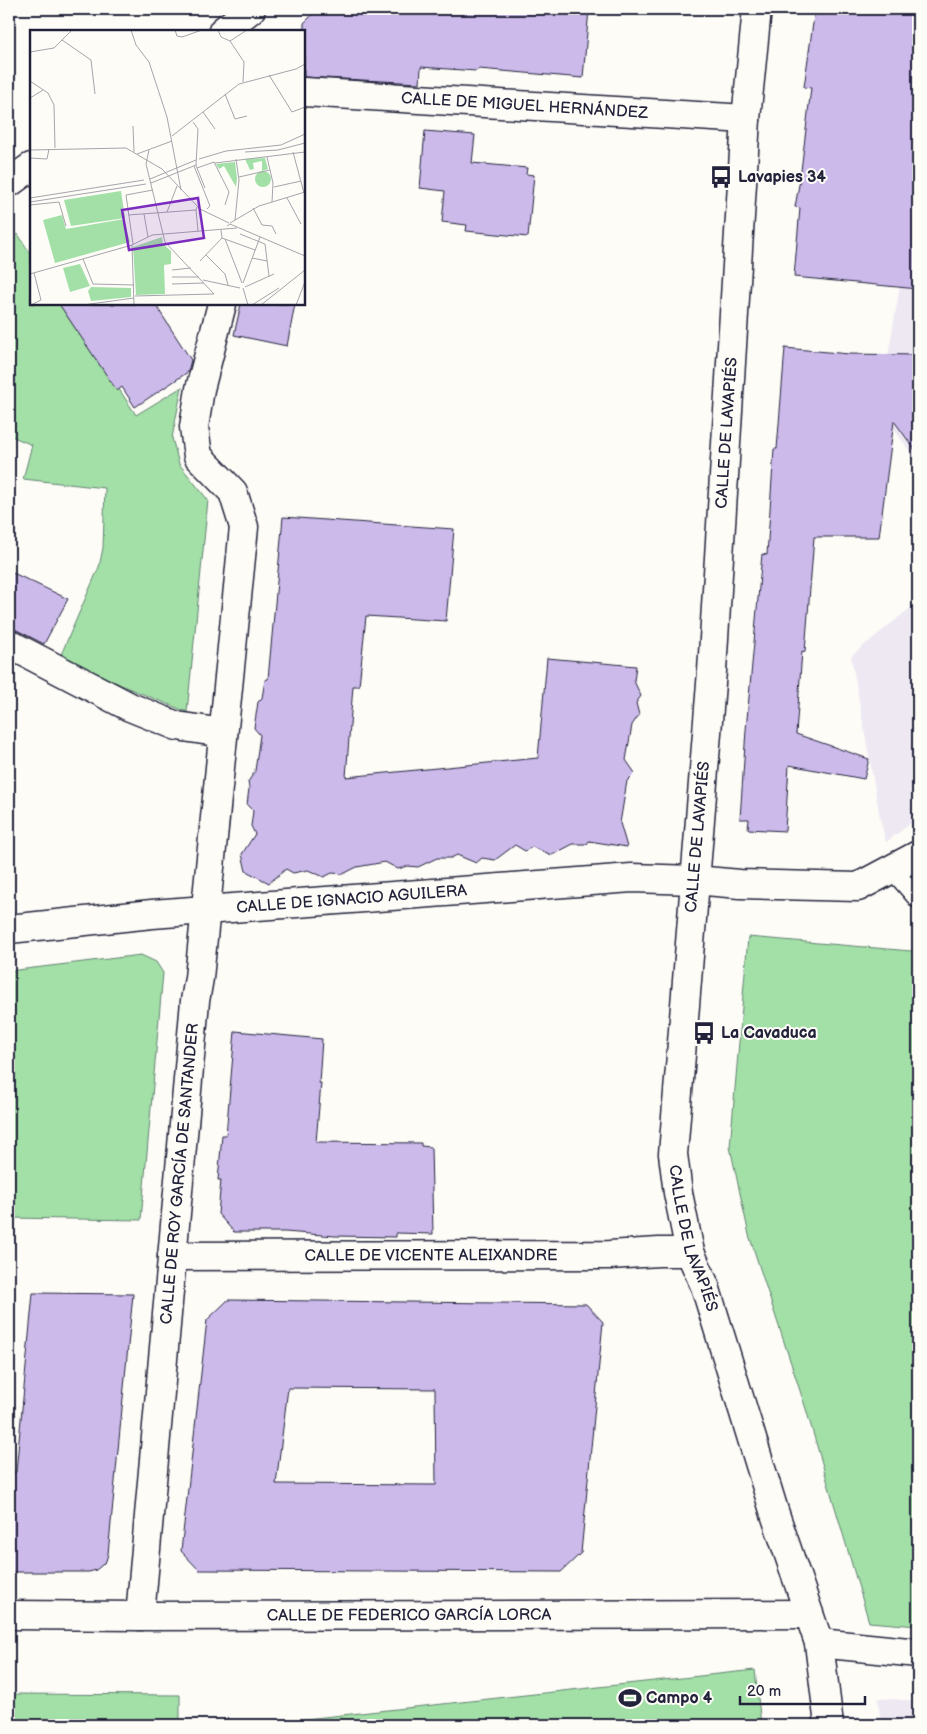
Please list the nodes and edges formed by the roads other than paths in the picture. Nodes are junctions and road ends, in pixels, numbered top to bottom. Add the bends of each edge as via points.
1 (251, 9) edge
2 (757, 9) edge
3 (224, 30) edge
4 (305, 92) edge
5 (746, 119) junction
6 (30, 168) edge
7 (9, 183) edge
8 (222, 305) edge
9 (9, 644) edge
10 (223, 733) junction
11 (918, 855) edge
12 (892, 869) junction
13 (694, 880) junction
14 (918, 899) edge
15 (206, 909) junction
16 (9, 929) edge
17 (690, 1252) junction
18 (172, 1256) junction
19 (809, 1614) junction
20 (9, 1615) edge
21 (140, 1616) junction
22 (819, 1643) junction
23 (918, 1653) edge
24 (829, 1725) edge

1 - 3 street
2 - 5 street, CALLE DE LAVAPIÉS
4 - 5 street, CALLE DE MIGUEL HERNÁNDEZ
5 - 13 street, CALLE DE LAVAPIÉS via 712,671
6 - 7 street
8 - 10 street, CALLE DE ROY GARCÍA DE SANTANDER via 200,389 194,427 198,456 233,492 244,527
9 - 10 street via 130,707 177,726
10 - 15 street, CALLE DE ROY GARCÍA DE SANTANDER
11 - 12 street, CALLE DE IGNACIO AGUILERA
12 - 13 street, CALLE DE IGNACIO AGUILERA via 858,887
12 - 14 lane
13 - 15 street, CALLE DE IGNACIO AGUILERA via 632,878
13 - 17 street, CALLE DE LAVAPIÉS via 673,1154
15 - 16 street, CALLE DE IGNACIO AGUILERA
15 - 18 street, CALLE DE ROY GARCÍA DE SANTANDER
17 - 18 street, CALLE DE VICENTE ALEIXANDRE
17 - 19 street, CALLE DE LAVAPIÉS via 705,1286
18 - 21 street, CALLE DE ROY GARCÍA DE SANTANDER
19 - 21 street, CALLE DE FEDERICO GARCÍA LORCA
19 - 22 street, CALLE DE LAVAPIÉS
20 - 21 street, CALLE DE FEDERICO GARCÍA LORCA
22 - 23 street
22 - 24 street, CALLE DE LAVAPIÉS

